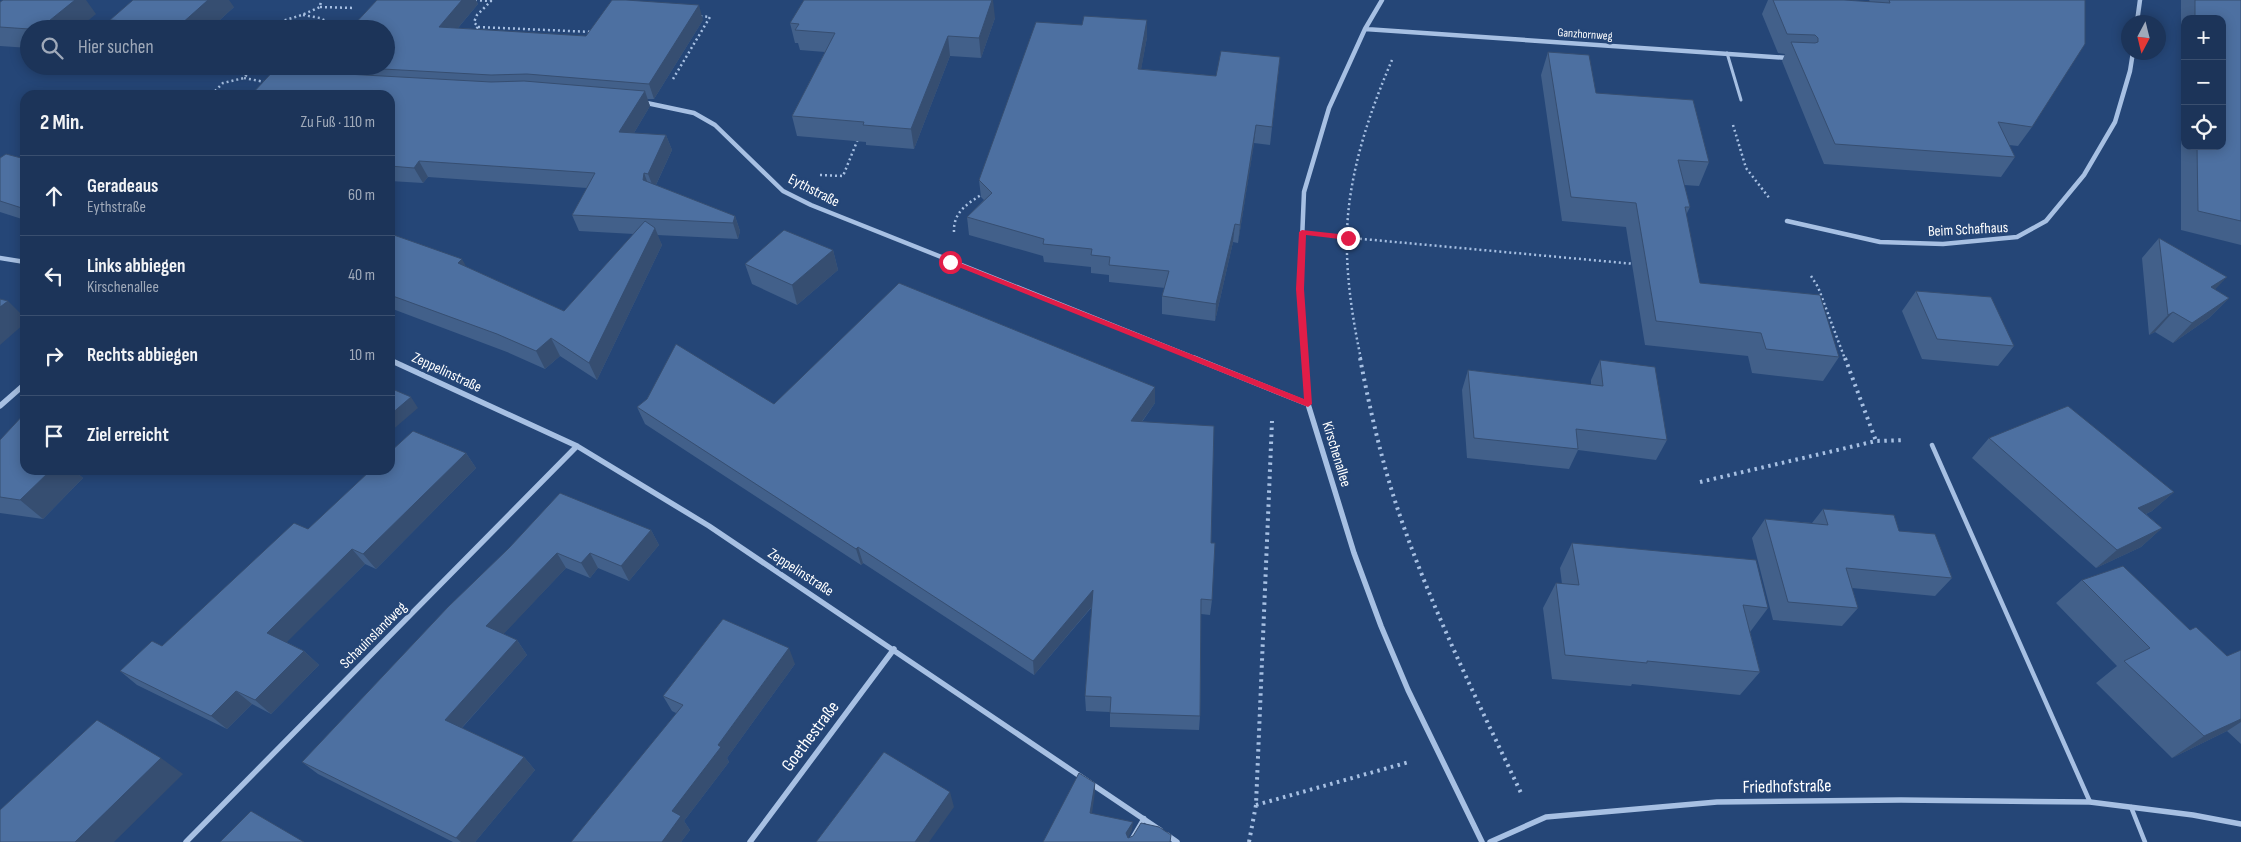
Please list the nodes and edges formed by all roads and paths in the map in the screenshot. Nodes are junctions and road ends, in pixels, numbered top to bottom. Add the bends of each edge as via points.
1 (321, 0) edge
2 (470, 0) edge
3 (1382, 0) edge
4 (2140, 0) edge
5 (320, 6) junction
6 (355, 8) dead end
7 (302, 15) junction
8 (690, 15) edge
9 (2138, 15) edge
10 (286, 20) edge
11 (324, 20) edge
12 (478, 27) junction
13 (1365, 29) junction
14 (1405, 32) junction
15 (472, 33) edge
16 (590, 40) edge
17 (1728, 53) junction
18 (1795, 58) edge
19 (2131, 60) edge
20 (246, 75) edge
21 (244, 78) junction
22 (672, 82) dead end
23 (272, 83) edge
24 (216, 90) edge
25 (1741, 100) dead end
26 (640, 102) edge
27 (1731, 118) dead end
28 (861, 130) edge
29 (764, 173) junction
30 (986, 191) edge
31 (1787, 221) joint
32 (1302, 232) junction
33 (1348, 238) junction
34 (0, 258) edge
35 (20, 261) edge
36 (950, 262) junction
37 (1636, 264) dead end
38 (1810, 276) dead end
39 (395, 362) edge
40 (20, 388) edge
41 (1273, 391) junction
42 (1308, 404) junction
43 (0, 406) edge
44 (1932, 445) dead end
45 (577, 446) junction
46 (1700, 482) dead end
47 (894, 649) junction
48 (1438, 753) junction
49 (2090, 802) junction
50 (1256, 805) junction
51 (2130, 806) junction
52 (1144, 818) junction
53 (1534, 821) junction
54 (2241, 824) edge
55 (186, 842) edge
56 (750, 842) edge
57 (1130, 842) edge
58 (1177, 842) edge
59 (1249, 842) edge
60 (1482, 842) edge
61 (1490, 842) edge
62 (2145, 842) edge

1 - 5 path
2 - 12 path via 491,1 477,15 474,22
3 - 13 street, Kirschenallee
4 - 9 street
5 - 6 path
5 - 7 path
7 - 10 path
7 - 11 path
8 - 22 path via 710,16
12 - 15 path
12 - 16 path via 596,32
13 - 14 street, Ganzhornweg
13 - 32 street, Kirschenallee via 1326,118 1304,192
14 - 17 street, Ganzhornweg
14 - 33 path via 1381,85 1356,168 1348,215
17 - 18 street, Ganzhornweg
17 - 25 lane
19 - 31 street, Beim Schafhaus via 2115,122 2084,175 2046,221 2017,237 1943,244 1880,242
20 - 21 path
21 - 23 path
21 - 24 path via 224,83
26 - 29 street, Eythstraße via 694,113 715,125
27 - 31 path via 1746,168
28 - 29 path via 843,176
29 - 36 street, Eythstraße via 783,191 811,205
30 - 36 path via 959,210 954,219 955,238
32 - 33 path
32 - 42 street, Kirschenallee via 1300,289
33 - 37 path
33 - 53 path via 1348,274 1356,343 1375,428 1404,528 1449,637
34 - 35 street
36 - 41 street, Eythstraße
38 - 46 path via 1818,287 1876,441
39 - 45 street, Zeppelinstraße
40 - 43 street
41 - 42 street, Eythstraße
41 - 50 path
42 - 48 street, Kirschenallee via 1354,552 1381,626
44 - 49 lane
45 - 47 street, Zeppelinstraße via 709,526
45 - 55 street, Schauinslandweg
47 - 52 street, Zeppelinstraße
47 - 56 street, Goethestraße
48 - 50 path
48 - 60 street, Kirschenallee
49 - 51 street, Friedhofstraße
49 - 53 street, Friedhofstraße via 1717,802 1546,817
50 - 59 path
51 - 54 street, Friedhofstraße
51 - 62 lane
52 - 57 lane
52 - 58 street, Zeppelinstraße
53 - 61 street, Friedhofstraße

